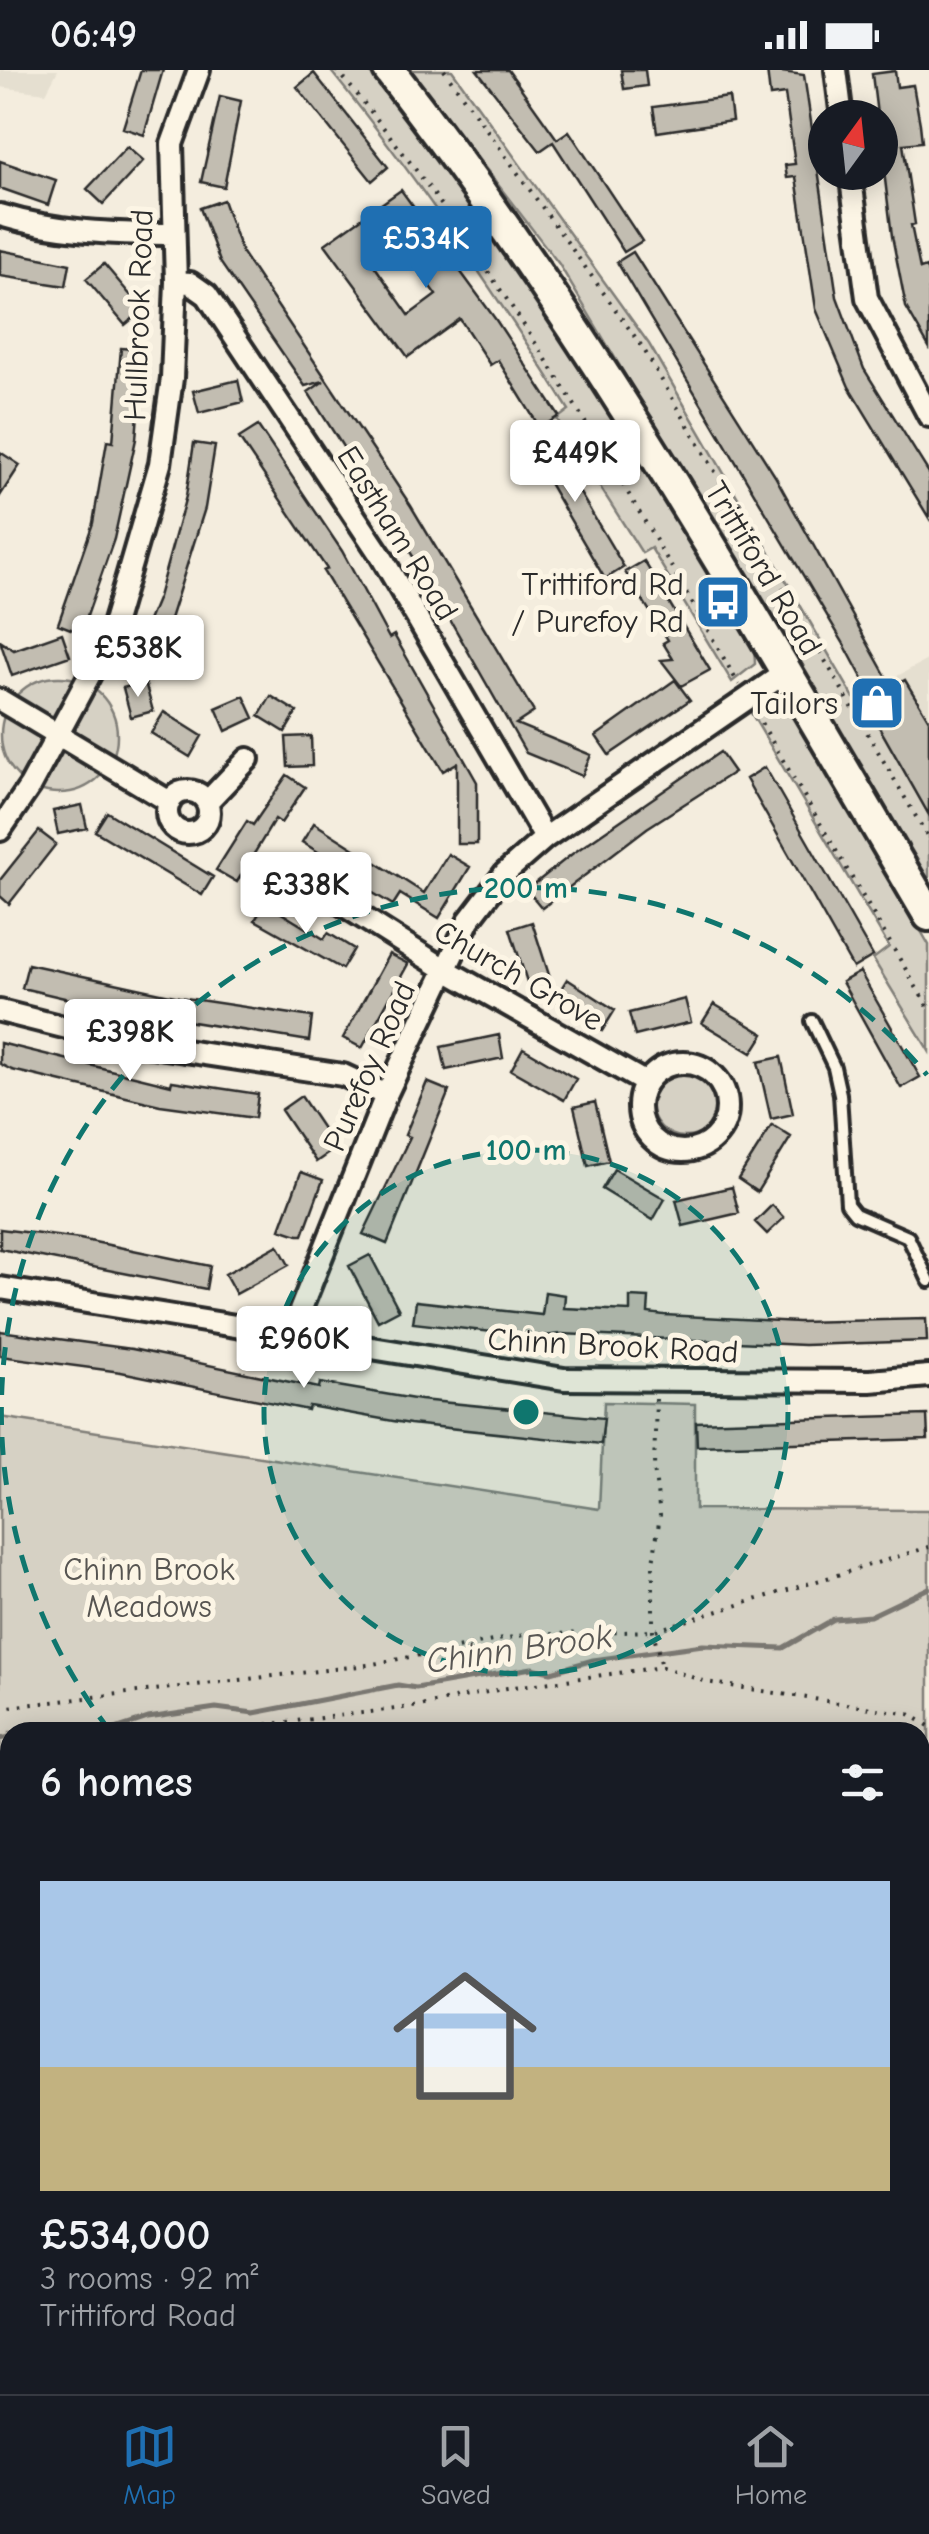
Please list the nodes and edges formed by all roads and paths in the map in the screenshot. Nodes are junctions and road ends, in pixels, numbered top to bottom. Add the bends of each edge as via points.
1 (198, 70) edge
2 (338, 70) edge
3 (389, 70) edge
4 (444, 70) edge
5 (836, 70) edge
6 (840, 100) edge
7 (852, 190) edge
8 (0, 214) edge
9 (172, 234) junction
10 (176, 282) junction
11 (929, 416) edge
12 (786, 672) junction
13 (746, 697) junction
14 (0, 700) edge
15 (60, 733) junction
16 (248, 758) dead end
17 (170, 802) junction
18 (207, 802) junction
19 (0, 830) edge
20 (545, 838) junction
21 (929, 839) edge
22 (312, 886) dead end
23 (929, 915) edge
24 (446, 970) junction
25 (929, 1009) edge
26 (0, 1012) edge
27 (812, 1021) dead end
28 (646, 1082) junction
29 (386, 1096) junction
30 (929, 1282) edge
31 (0, 1288) edge
32 (290, 1336) junction
33 (929, 1376) edge
34 (656, 1383) junction
35 (929, 1547) edge
36 (654, 1631) junction
37 (662, 1667) junction
38 (0, 1708) edge
39 (287, 1722) edge
40 (922, 1722) edge

1 - 9 street, Hullbrook Road via 172,144
2 - 13 path via 395,140 520,322 633,498
3 - 12 street, Trittiford Road via 481,188 580,334
4 - 21 path via 643,348
5 - 6 street
7 - 11 street via 867,298
8 - 9 street via 112,234
9 - 10 street, Hullbrook Road
10 - 15 street, Hullbrook Road via 167,422 155,481 109,639
10 - 20 street, Eastham Road via 207,295 370,540
12 - 13 street, Purefoy Road
12 - 23 street, Trittiford Road
13 - 20 street, Purefoy Road
13 - 25 path
14 - 15 street
15 - 17 street
15 - 19 street, Hullbrook Road
16 - 18 street
17 - 18 street via 185,791
17 - 18 street via 170,823 188,833 206,823
20 - 24 street, Purefoy Road via 505,873 468,920
22 - 24 street, Church Grove
24 - 28 street, Church Grove
24 - 29 street, Purefoy Road
26 - 29 street via 119,1040 343,1075
27 - 30 lane via 838,1079 847,1204 908,1237
28 - 28 street via 668,1065 696,1064 709,1071 727,1108 717,1134 692,1150 664,1146 639,1111
29 - 32 street, Purefoy Road
31 - 32 street, Chinn Brook Road
32 - 34 street, Chinn Brook Road via 505,1372
33 - 34 street, Chinn Brook Road
34 - 36 path via 660,1515
35 - 36 path
36 - 37 path
36 - 38 path via 524,1636 368,1664
37 - 39 path
37 - 40 path via 706,1682 909,1714

